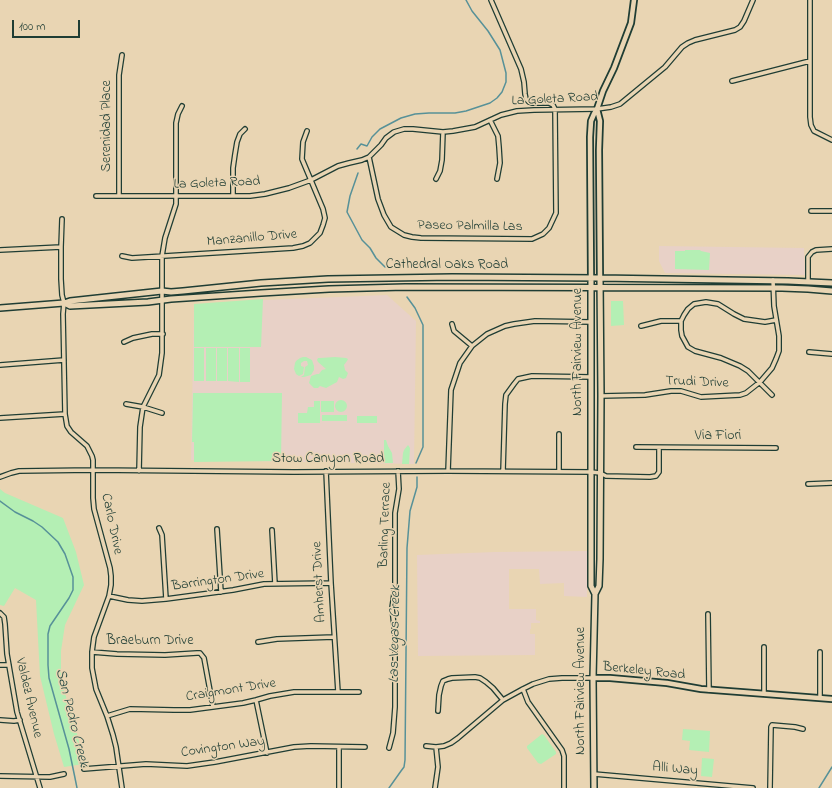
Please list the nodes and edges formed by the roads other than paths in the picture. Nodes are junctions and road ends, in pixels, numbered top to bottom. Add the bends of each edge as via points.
1 (491, 0) edge
2 (634, 0) edge
3 (753, 0) edge
4 (810, 0) edge
5 (122, 55) dead end
6 (810, 61) junction
7 (732, 80) dead end
8 (182, 106) dead end
9 (556, 109) junction
10 (597, 109) junction
11 (490, 120) junction
12 (245, 129) dead end
13 (307, 131) dead end
14 (443, 132) junction
15 (832, 140) edge
16 (369, 157) junction
17 (436, 179) dead end
18 (497, 179) dead end
19 (311, 180) junction
20 (96, 196) dead end
21 (119, 196) junction
22 (176, 196) junction
23 (233, 196) junction
24 (811, 211) dead end
25 (832, 211) edge
26 (62, 219) dead end
27 (61, 247) junction
28 (832, 249) edge
29 (0, 250) edge
30 (122, 256) dead end
31 (162, 256) junction
32 (591, 278) junction
33 (600, 278) junction
34 (773, 280) junction
35 (808, 281) junction
36 (832, 284) edge
37 (591, 288) junction
38 (600, 288) junction
39 (773, 288) junction
40 (162, 291) junction
41 (832, 291) edge
42 (162, 301) junction
43 (64, 303) junction
44 (0, 308) edge
45 (776, 320) junction
46 (591, 322) junction
47 (681, 322) junction
48 (452, 324) dead end
49 (641, 326) dead end
50 (163, 334) junction
51 (124, 342) dead end
52 (472, 346) junction
53 (809, 352) dead end
54 (832, 354) edge
55 (64, 360) junction
56 (0, 364) edge
57 (591, 377) junction
58 (760, 382) junction
59 (772, 395) dead end
60 (600, 396) junction
61 (126, 404) dead end
62 (143, 407) junction
63 (162, 413) dead end
64 (64, 414) junction
65 (0, 418) edge
66 (560, 434) dead end
67 (636, 447) dead end
68 (659, 448) junction
69 (776, 448) dead end
70 (93, 470) junction
71 (139, 471) junction
72 (326, 471) junction
73 (398, 471) junction
74 (448, 471) junction
75 (503, 471) junction
76 (559, 471) junction
77 (591, 472) junction
78 (600, 472) junction
79 (0, 477) edge
80 (832, 483) edge
81 (808, 484) dead end
82 (159, 528) dead end
83 (217, 529) dead end
84 (272, 530) dead end
85 (331, 583) junction
86 (275, 584) junction
87 (221, 592) junction
88 (595, 594) junction
89 (109, 596) junction
90 (166, 599) junction
91 (0, 613) edge
92 (708, 614) dead end
93 (334, 637) junction
94 (258, 642) dead end
95 (764, 646) dead end
96 (201, 648) dead end
97 (92, 652) junction
98 (820, 652) dead end
99 (200, 653) junction
100 (0, 665) edge
101 (9, 666) junction
102 (593, 678) junction
103 (523, 689) junction
104 (708, 690) junction
105 (338, 692) junction
106 (359, 692) dead end
107 (764, 694) junction
108 (820, 698) junction
109 (832, 699) edge
110 (256, 700) junction
111 (503, 700) junction
112 (213, 707) junction
113 (438, 711) dead end
114 (107, 716) junction
115 (0, 720) edge
116 (20, 720) junction
117 (803, 729) dead end
118 (426, 746) dead end
119 (339, 747) junction
120 (365, 747) dead end
121 (436, 747) junction
122 (389, 748) dead end
123 (267, 753) junction
124 (118, 766) junction
125 (84, 768) dead end
126 (64, 774) dead end
127 (594, 774) junction
128 (0, 776) edge
129 (36, 777) junction
130 (40, 788) edge
131 (122, 788) edge
132 (339, 788) edge
133 (435, 788) edge
134 (564, 788) edge
135 (594, 788) edge
136 (754, 788) edge
137 (770, 788) edge

1 - 9 street via 521,69 526,99 532,103 549,103
2 - 10 street, North Fairview Avenue via 631,24
3 - 10 street, La Goleta Road via 740,27 688,43 665,67 620,104
4 - 6 street
5 - 21 street, Serenidad Place via 119,76
6 - 7 street
6 - 15 street via 811,125 814,131
8 - 22 street via 176,123
9 - 10 street, La Goleta Road
9 - 11 street, La Goleta Road via 517,111
9 - 16 street, Paseo Palmilla Las via 556,214 549,228 532,239 421,238 404,235 391,227 384,215
10 - 32 street, North Fairview Avenue via 591,121 590,137
10 - 33 street, North Fairview Avenue via 600,121
11 - 14 street, La Goleta Road via 464,130
11 - 18 street via 498,136 500,163
12 - 23 street via 237,142 233,168
13 - 19 street, Manzanillo Drive via 303,142 302,159
14 - 16 street, La Goleta Road via 413,129 394,132
14 - 17 street via 442,160
16 - 19 street, La Goleta Road via 338,166
19 - 23 street, La Goleta Road via 277,192
19 - 31 street, Manzanillo Drive via 324,209 325,218 320,233 310,243 293,248
20 - 21 street, La Goleta Road
21 - 22 street, La Goleta Road
22 - 23 street, La Goleta Road
22 - 31 street
24 - 25 street
26 - 27 street, Carlo Drive
27 - 29 street
27 - 43 street, Carlo Drive
28 - 35 street via 816,250 808,256
30 - 31 street, Manzanillo Drive
31 - 40 street
32 - 33 main road, Cathedral Oaks Road
32 - 37 main road, North Fairview Avenue
32 - 40 main road, Cathedral Oaks Road via 328,279
33 - 34 main road, Cathedral Oaks Road
33 - 38 main road, North Fairview Avenue
34 - 35 main road, Cathedral Oaks Road
34 - 39 street, Trudi Drive
35 - 36 main road, Cathedral Oaks Road
37 - 38 main road, Cathedral Oaks Road
37 - 42 main road, Cathedral Oaks Road via 351,288
37 - 46 main road, North Fairview Avenue
38 - 39 main road, Cathedral Oaks Road
38 - 60 main road, North Fairview Avenue
39 - 41 main road, Cathedral Oaks Road
39 - 45 street, Trudi Drive
40 - 42 street
40 - 43 main road, Cathedral Oaks Road via 70,300
42 - 43 main road, Cathedral Oaks Road via 70,306
42 - 50 street
43 - 44 main road, Cathedral Oaks Road
43 - 55 street, Carlo Drive
45 - 47 street via 765,322 744,319 718,304 706,302 694,304
45 - 58 street, Trudi Drive via 779,351 772,368
46 - 52 street via 514,324 487,334
46 - 57 main road, North Fairview Avenue
47 - 49 street via 661,321
47 - 58 street via 682,336 694,352 731,361
48 - 52 street via 454,331
50 - 51 street via 152,334
50 - 62 street via 159,375
52 - 74 street via 460,363 451,390
53 - 54 street
55 - 56 street
55 - 64 street, Carlo Drive
57 - 75 street via 532,376 518,379 506,395
57 - 77 main road, North Fairview Avenue
58 - 59 street
58 - 60 street, Trudi Drive via 740,395 701,396 671,391 645,395
60 - 78 main road, North Fairview Avenue
61 - 62 street
62 - 63 street
62 - 71 street
64 - 65 street
64 - 70 street, Carlo Drive via 71,432 91,453
66 - 76 street
67 - 68 street, Via Fiori
68 - 69 street, Via Fiori
68 - 78 street, Stow Canyon Road via 660,469 656,476 606,476
70 - 71 street, Stow Canyon Road
70 - 79 street, Stow Canyon Road via 19,471
70 - 89 street, Carlo Drive via 94,509 110,568
71 - 72 street, Stow Canyon Road
72 - 73 street, Stow Canyon Road
72 - 85 street, Amherst Drive
73 - 74 street, Stow Canyon Road
73 - 122 street, Barling Terrace via 395,587 392,608 395,635 395,707
74 - 75 street, Stow Canyon Road
75 - 76 street, Stow Canyon Road
76 - 77 street, Stow Canyon Road
77 - 78 street, Stow Canyon Road
77 - 88 main road, North Fairview Avenue via 591,586
78 - 88 main road, North Fairview Avenue via 600,565 599,586
80 - 81 street
82 - 90 street via 162,535
83 - 87 street
84 - 86 street
85 - 86 street, Barrington Drive
85 - 93 street, Amherst Drive
86 - 87 street, Barrington Drive
87 - 90 street, Barrington Drive
88 - 102 main road, North Fairview Avenue
89 - 90 street, Barrington Drive via 142,601
89 - 97 street, Carlo Drive via 94,637
91 - 101 street, Valdez Avenue via 4,618
92 - 104 street
93 - 94 street
93 - 105 street, Amherst Drive
95 - 107 street
96 - 99 street
97 - 99 street, Braeburn Drive via 165,655
97 - 114 street, Carlo Drive via 93,678
98 - 108 street
99 - 112 street, Braeburn Drive via 204,658
100 - 101 street
101 - 116 street, Valdez Avenue
102 - 103 street, Berkeley Road via 548,679
102 - 104 street, Berkeley Road via 679,684
102 - 127 main road, North Fairview Avenue
103 - 111 street, Berkeley Road
103 - 134 street via 528,702 562,750
104 - 107 street, Berkeley Road
105 - 106 street, Craigmont Drive
105 - 110 street, Craigmont Drive via 294,692
107 - 108 street, Berkeley Road
108 - 109 street, Berkeley Road
110 - 112 street, Craigmont Drive
110 - 123 street
111 - 113 street via 480,678 448,678 441,686
111 - 121 street, Berkeley Road via 458,738 444,746
112 - 114 street, Craigmont Drive via 174,710 130,709
114 - 124 street, Carlo Drive via 114,735
115 - 116 street
116 - 129 street, Valdez Avenue
117 - 137 street via 772,725 770,727
118 - 121 street, Berkeley Road
119 - 120 street, Covington Way
119 - 123 street, Covington Way via 294,747
119 - 132 street
121 - 133 street via 438,768
123 - 124 street, Covington Way via 187,766
124 - 125 street, Covington Way
124 - 131 street, Carlo Drive
126 - 129 street
127 - 135 main road, North Fairview Avenue
127 - 136 street, Alli Way
128 - 129 street
129 - 130 street, Valdez Avenue

